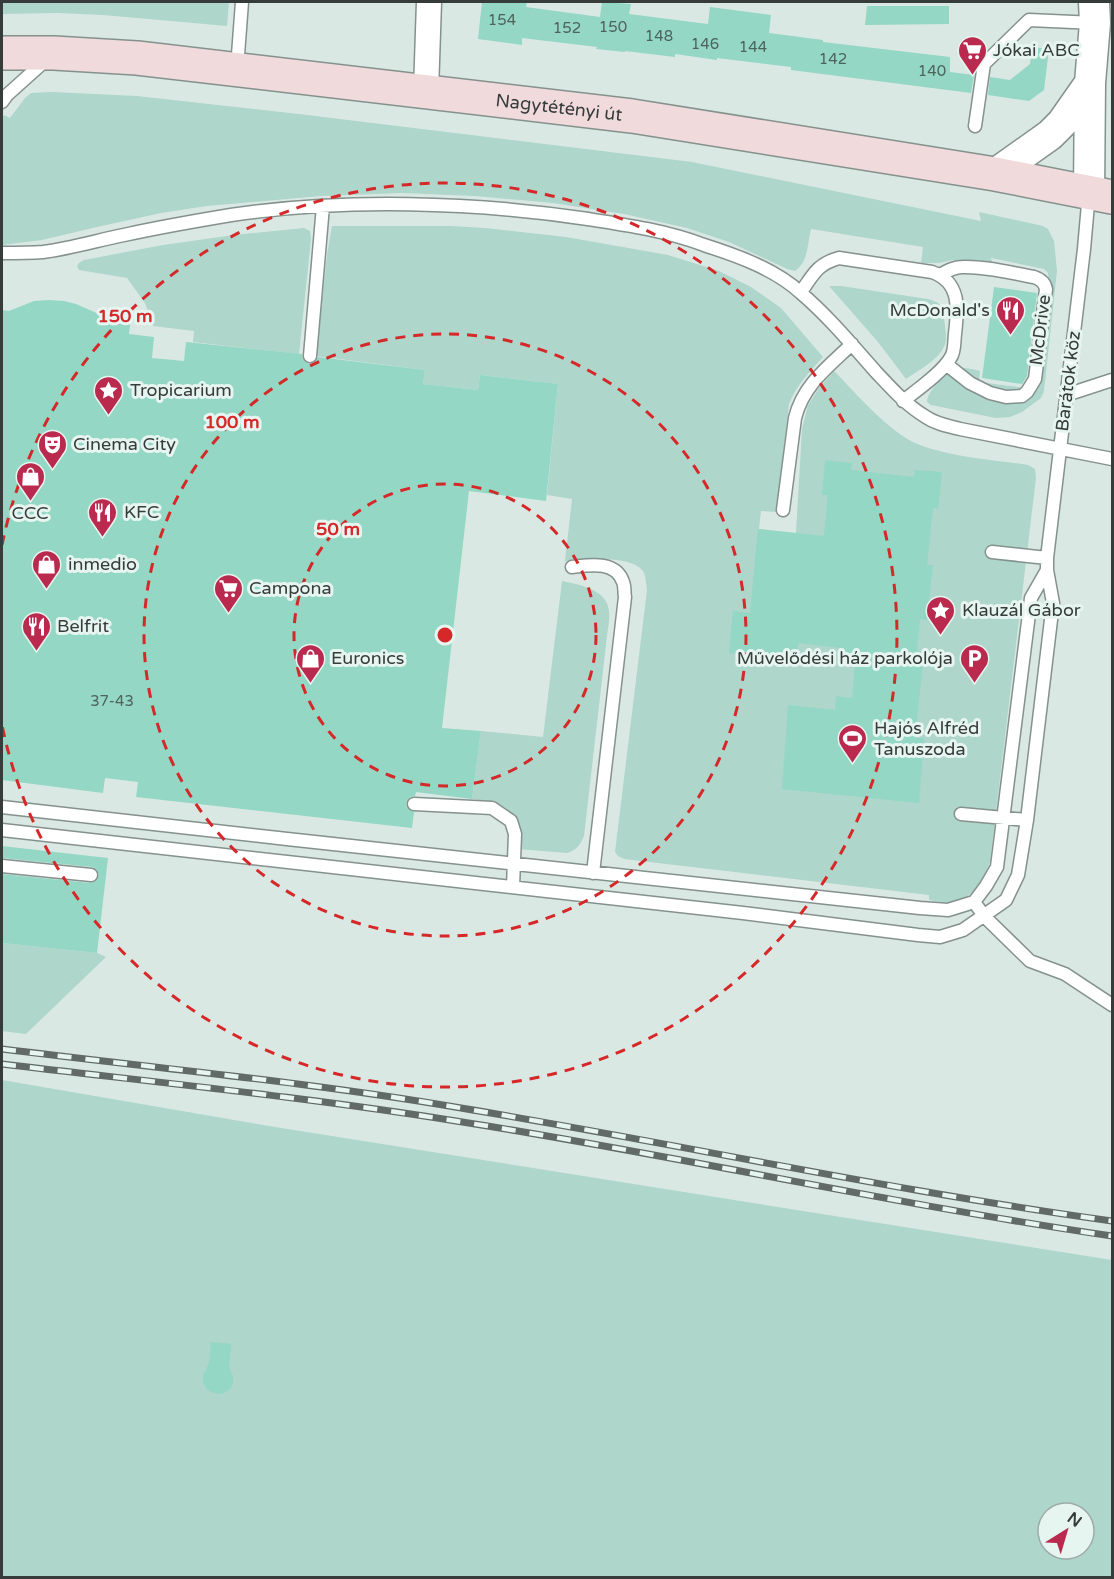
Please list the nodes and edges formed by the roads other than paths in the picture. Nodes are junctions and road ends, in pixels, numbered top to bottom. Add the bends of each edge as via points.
1 (242, 2) edge
2 (429, 2) edge
3 (1094, 12) edge
4 (2, 53) edge
5 (54, 53) junction
6 (237, 69) junction
7 (1090, 83) junction
8 (426, 91) junction
9 (2, 102) edge
10 (975, 126) dead end
11 (995, 174) junction
12 (1101, 195) edge
13 (323, 206) junction
14 (2, 253) edge
15 (940, 275) junction
16 (801, 292) junction
17 (852, 344) junction
18 (310, 356) dead end
19 (946, 364) junction
20 (1113, 380) edge
21 (1066, 395) junction
22 (903, 401) junction
23 (1060, 450) junction
24 (1113, 459) edge
25 (783, 510) dead end
26 (992, 552) dead end
27 (1047, 564) junction
28 (572, 567) dead end
29 (414, 804) dead end
30 (2, 807) edge
31 (961, 814) dead end
32 (1004, 818) junction
33 (1028, 820) junction
34 (2, 830) edge
35 (514, 864) junction
36 (2, 866) edge
37 (593, 873) junction
38 (91, 875) dead end
39 (513, 887) junction
40 (974, 902) junction
41 (985, 916) junction
42 (1113, 1005) edge

1 - 6 lane
2 - 8 street
3 - 7 street
3 - 10 lane via 1029,21 984,64
4 - 5 main road, Nagytétényi út
5 - 6 main road, Nagytétényi út
5 - 9 lane
6 - 8 main road, Nagytétényi út
7 - 11 street via 1050,135
7 - 12 street
8 - 11 main road, Nagytétényi út via 632,116
11 - 12 main road, Nagytétényi út
12 - 21 lane, Barátok köz via 1084,249
13 - 14 lane via 164,226 45,252
13 - 16 lane via 487,208 614,223 667,234 743,259
13 - 18 lane
15 - 16 lane via 839,258 816,270
15 - 19 lane via 955,294 958,315 953,355
15 - 19 lane, McDrive via 961,267 989,269 1034,277 1046,289 1035,379 1022,396 990,393
16 - 17 lane
17 - 22 lane
17 - 25 lane via 816,378 798,404
19 - 22 lane
20 - 21 lane
21 - 23 lane, Barátok köz
22 - 23 lane via 943,425
23 - 24 lane
23 - 27 lane, Barátok köz
26 - 27 lane
27 - 32 lane, Barátok köz via 1031,598
27 - 33 lane, Barátok köz via 1053,603
28 - 37 lane via 596,565 615,571 623,581 625,597
29 - 35 lane via 492,808 510,821 515,834
30 - 35 lane
31 - 32 lane
32 - 33 lane
32 - 40 lane, Barátok köz via 997,867
33 - 41 lane, Barátok köz via 1018,875 1006,900
34 - 39 lane, Barátok köz
35 - 37 lane
35 - 39 lane
36 - 38 lane
37 - 40 lane via 920,908 948,910
39 - 41 lane, Barátok köz via 940,937 963,930
40 - 41 lane
41 - 42 lane via 1030,961 1065,974

